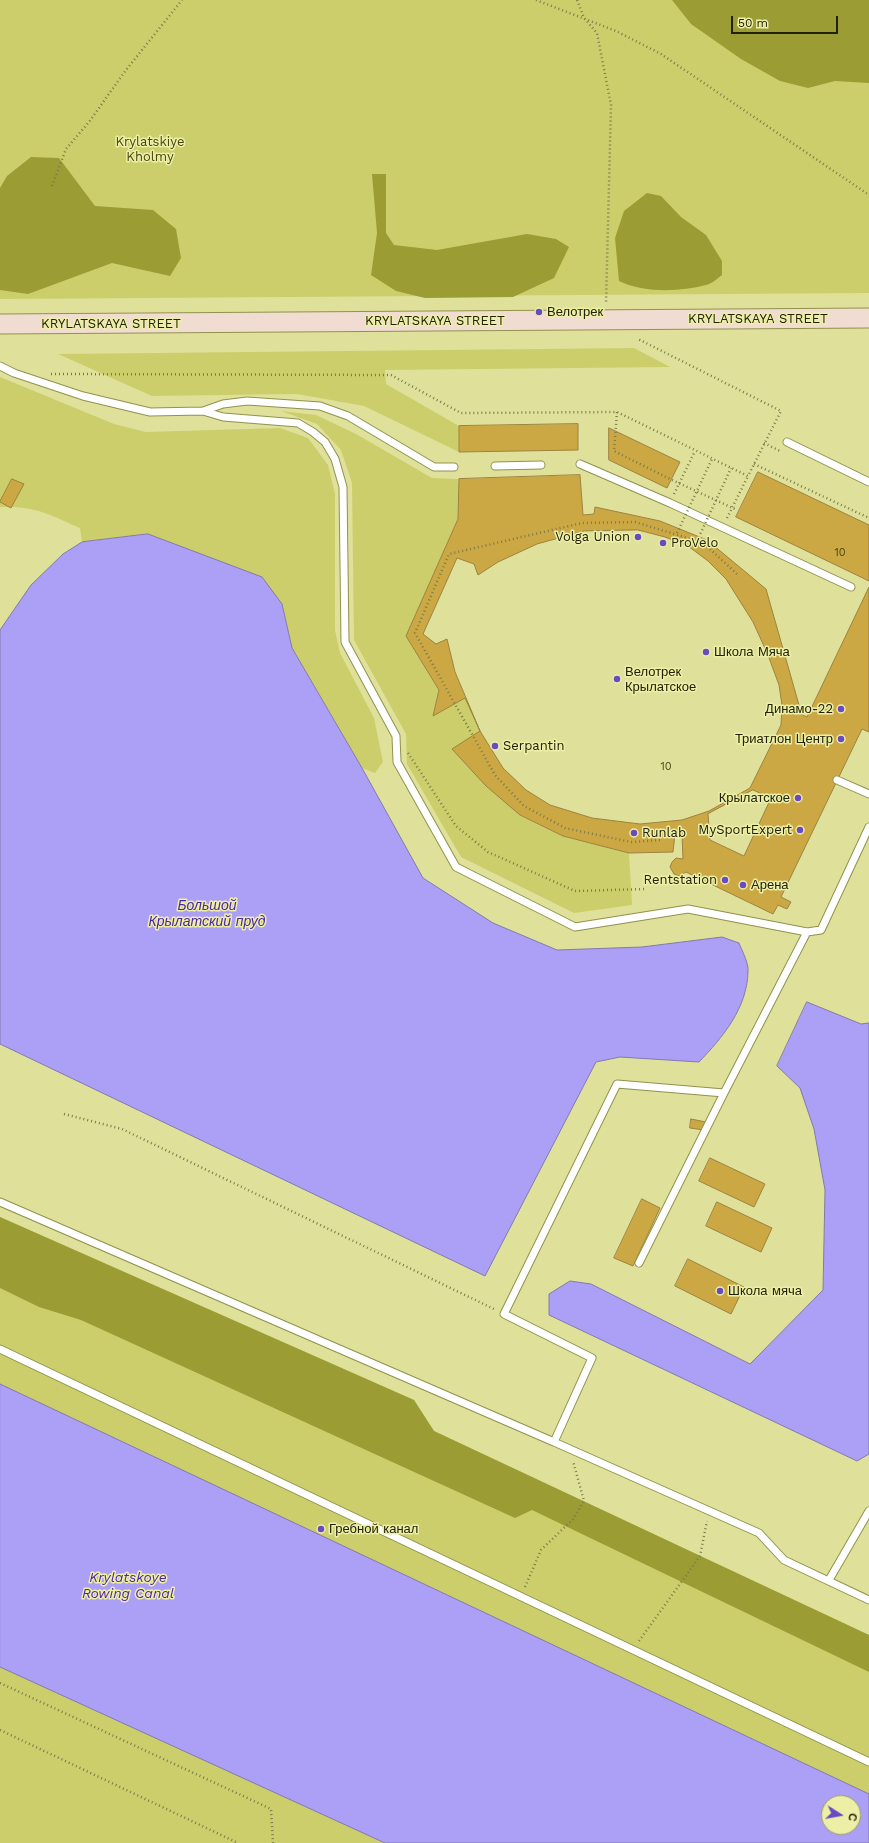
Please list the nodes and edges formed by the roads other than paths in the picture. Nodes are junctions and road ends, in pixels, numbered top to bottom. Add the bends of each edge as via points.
1 (869, 318) edge
2 (0, 324) edge
3 (0, 366) edge
4 (203, 411) junction
5 (787, 442) dead end
6 (580, 464) dead end
7 (541, 465) dead end
8 (454, 466) dead end
9 (495, 466) dead end
10 (869, 482) edge
11 (851, 587) dead end
12 (837, 780) dead end
13 (869, 794) edge
14 (869, 827) edge
15 (807, 932) junction
16 (724, 1093) junction
17 (0, 1202) edge
18 (639, 1262) dead end
19 (0, 1349) edge
20 (554, 1442) junction
21 (869, 1512) edge
22 (829, 1580) junction
23 (869, 1600) edge
24 (869, 1762) edge

1 - 2 main road, KRYLATSKAYA STREET
3 - 4 lane via 83,396 150,412
4 - 8 lane via 223,404 247,401 320,406 348,416 434,467
4 - 15 lane via 223,417 298,423 325,442 335,459 343,487 345,642 396,736 397,762 456,867 575,927 688,909
5 - 10 lane
6 - 11 lane
7 - 9 lane
12 - 13 lane
14 - 15 lane via 821,930
15 - 16 lane
16 - 18 lane
16 - 20 lane via 617,1084 504,1314 592,1358
17 - 20 lane
19 - 24 lane
20 - 22 lane via 759,1533 784,1560
21 - 22 lane
22 - 23 lane

